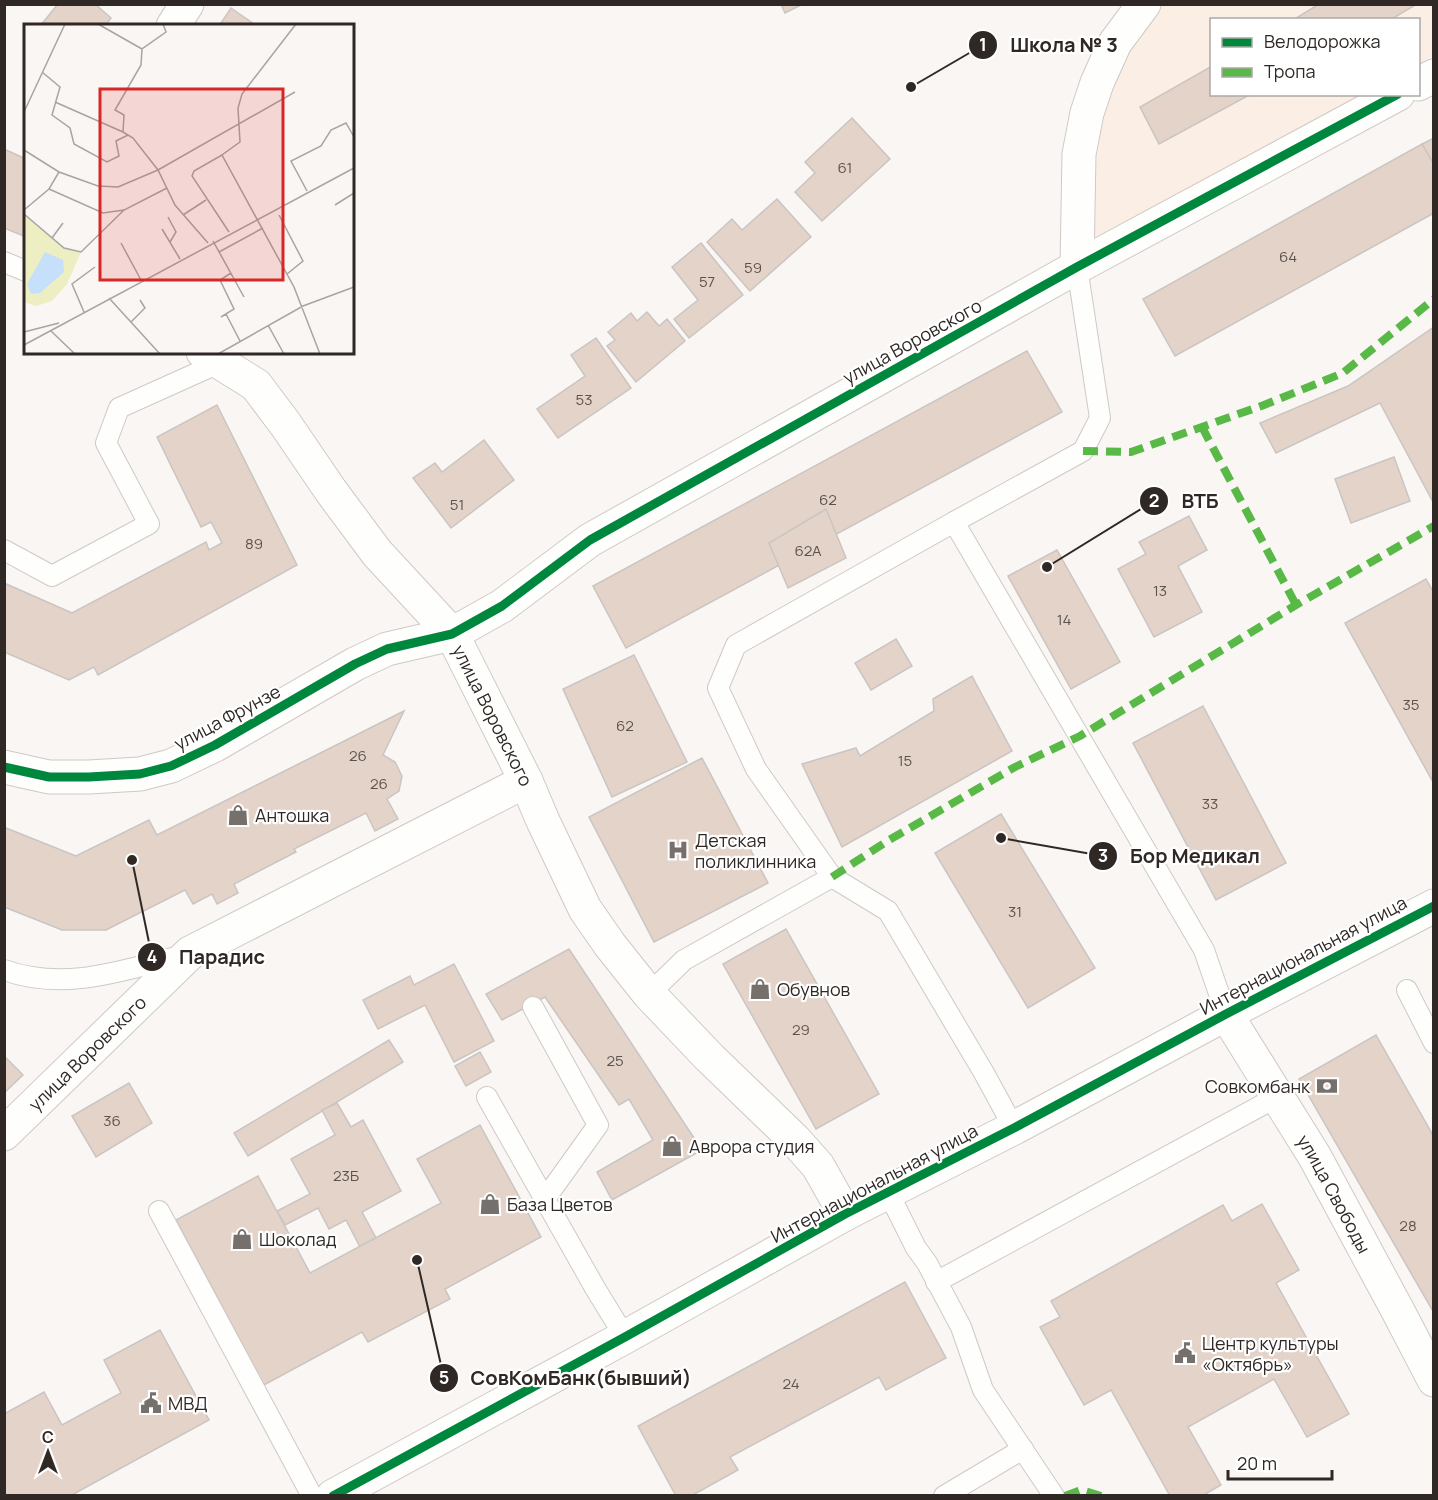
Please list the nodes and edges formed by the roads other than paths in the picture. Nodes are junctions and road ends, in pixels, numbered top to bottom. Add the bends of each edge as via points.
1 (187, 4) edge
2 (1144, 4) edge
3 (174, 24) edge
4 (1434, 76) edge
5 (1420, 83) edge
6 (1394, 96) edge
7 (4, 262) edge
8 (1077, 267) junction
9 (24, 270) edge
10 (211, 358) edge
11 (954, 522) junction
12 (4, 550) edge
13 (452, 634) junction
14 (4, 767) edge
15 (526, 781) junction
16 (832, 877) junction
17 (1434, 906) edge
18 (190, 953) junction
19 (4, 970) edge
20 (1407, 990) dead end
21 (649, 994) junction
22 (533, 1007) dead end
23 (1226, 1014) junction
24 (1434, 1043) edge
25 (1277, 1096) junction
26 (487, 1097) dead end
27 (1014, 1128) junction
28 (4, 1134) edge
29 (888, 1192) junction
30 (545, 1199) junction
31 (159, 1211) dead end
32 (845, 1214) junction
33 (936, 1282) junction
34 (625, 1337) junction
35 (1434, 1380) edge
36 (1023, 1449) junction
37 (312, 1496) edge
38 (333, 1496) edge
39 (944, 1496) edge
40 (1054, 1496) edge

1 - 3 street
2 - 8 street via 1115,43 1087,113 1079,154
4 - 5 street
6 - 8 street, улица Воровского
7 - 9 lane
8 - 11 lane via 1100,418 1083,451
8 - 13 street, улица Воровского via 590,540 502,606
10 - 12 lane via 119,408 106,444 149,524 51,576
10 - 13 street via 256,385 377,553
11 - 16 lane via 736,645 718,688 756,769
11 - 23 lane via 1204,950
13 - 14 street, улица Фрунзе via 387,649 355,664 171,766 140,774 89,777 49,777
13 - 15 street, улица Воровского
15 - 18 street, улица Воровского
15 - 21 street via 585,909
16 - 21 lane via 684,960
16 - 27 lane via 888,911
17 - 23 street, Интернациональная улица
18 - 19 lane via 94,978 51,980
18 - 28 street, улица Воровского
20 - 24 lane
21 - 32 street via 819,1166
22 - 30 lane via 598,1125
23 - 25 street, улица Свободы
23 - 27 street, Интернациональная улица
25 - 33 lane
25 - 35 street, улица Свободы via 1315,1157
26 - 30 lane
27 - 29 street, Интернациональная улица
29 - 32 street, Интернациональная улица
29 - 33 lane
30 - 34 lane
31 - 37 lane
32 - 34 street, Интернациональная улица
33 - 36 lane via 961,1328 983,1390
34 - 38 street, Интернациональная улица
36 - 39 lane
36 - 40 lane

